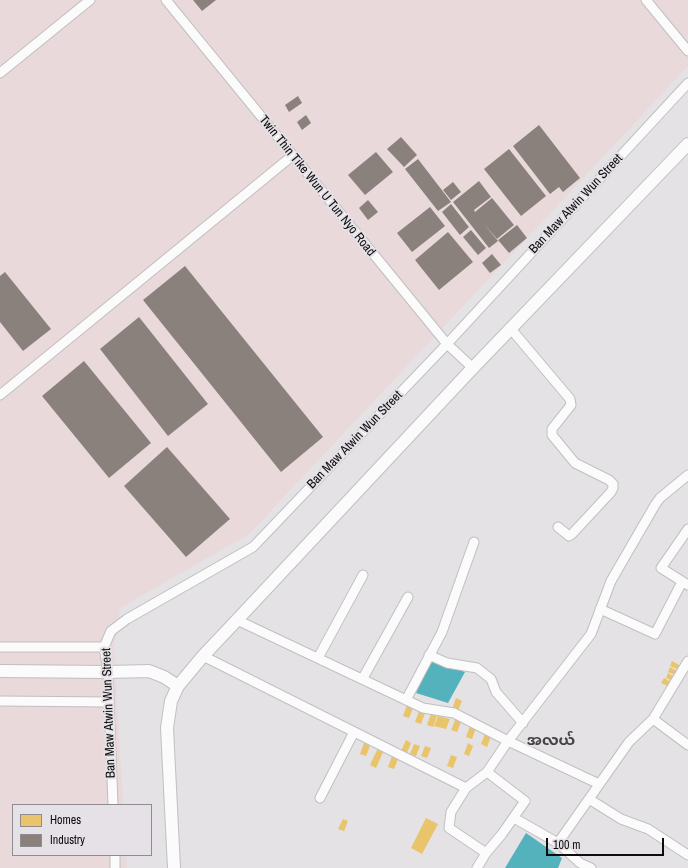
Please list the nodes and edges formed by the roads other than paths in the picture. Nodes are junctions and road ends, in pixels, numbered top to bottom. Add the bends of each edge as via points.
1 (90, 0) edge
2 (166, 0) edge
3 (646, 0) edge
4 (688, 51) edge
5 (0, 73) edge
6 (688, 83) edge
7 (688, 144) edge
8 (292, 156) junction
9 (511, 329) junction
10 (447, 344) junction
11 (473, 368) junction
12 (0, 395) edge
13 (688, 475) edge
14 (558, 527) dead end
15 (688, 529) edge
16 (474, 542) dead end
17 (363, 575) dead end
18 (685, 584) edge
19 (408, 597) dead end
20 (600, 609) junction
21 (237, 620) junction
22 (104, 646) junction
23 (0, 647) edge
24 (429, 655) junction
25 (203, 656) junction
26 (318, 658) junction
27 (688, 662) edge
28 (0, 671) edge
29 (108, 672) junction
30 (363, 678) junction
31 (178, 686) junction
32 (406, 700) junction
33 (0, 701) edge
34 (109, 702) junction
35 (652, 720) junction
36 (523, 723) junction
37 (354, 732) junction
38 (508, 741) junction
39 (688, 744) edge
40 (487, 772) junction
41 (599, 784) junction
42 (466, 788) junction
43 (320, 798) dead end
44 (589, 799) junction
45 (113, 804) edge
46 (514, 818) junction
47 (558, 842) junction
48 (486, 853) junction
49 (688, 855) edge
50 (115, 856) edge
51 (115, 868) edge
52 (174, 868) edge
53 (477, 868) edge
54 (591, 868) edge

1 - 5 street
2 - 8 street, Twin Thin Tike Wun U Tun Nyo Road
3 - 4 street
6 - 10 street, Ban Maw Atwin Wun Street
7 - 9 main road
8 - 10 street, Twin Thin Tike Wun U Tun Nyo Road
8 - 12 street
9 - 11 main road
9 - 14 street via 570,399 571,406 552,429 552,435 575,463 613,484 611,492 572,534 569,536
10 - 11 street, Twin Thin Tike Wun U Tun Nyo Road
10 - 22 street, Ban Maw Atwin Wun Street via 253,547 127,620 112,631
11 - 21 main road
13 - 20 street via 654,505 611,581
15 - 18 street via 661,568
16 - 24 street via 442,632
17 - 26 street
18 - 20 street via 655,634
19 - 30 street
20 - 36 street via 592,634
21 - 25 main road
21 - 26 street
22 - 23 street
22 - 29 street, Ban Maw Atwin Wun Street
24 - 32 street
24 - 36 street via 447,663 477,668 491,679 496,692
25 - 31 main road
25 - 37 street
26 - 30 street
27 - 35 street
28 - 29 main road
29 - 31 main road via 149,671
29 - 34 street, Ban Maw Atwin Wun Street
30 - 32 street
31 - 52 main road via 171,701 167,728
32 - 38 street via 423,708 454,713
33 - 34 street
34 - 45 street, Ban Maw Atwin Wun Street
35 - 39 street
35 - 41 street via 629,742
36 - 38 street
37 - 42 street
37 - 43 street
38 - 40 street
38 - 41 street
40 - 42 street
40 - 46 street via 525,801
41 - 44 street
42 - 48 street via 451,812 449,828
44 - 47 street
44 - 49 street via 621,819 648,829
46 - 47 street
46 - 48 street
47 - 54 street via 580,863
48 - 53 street
50 - 51 street

